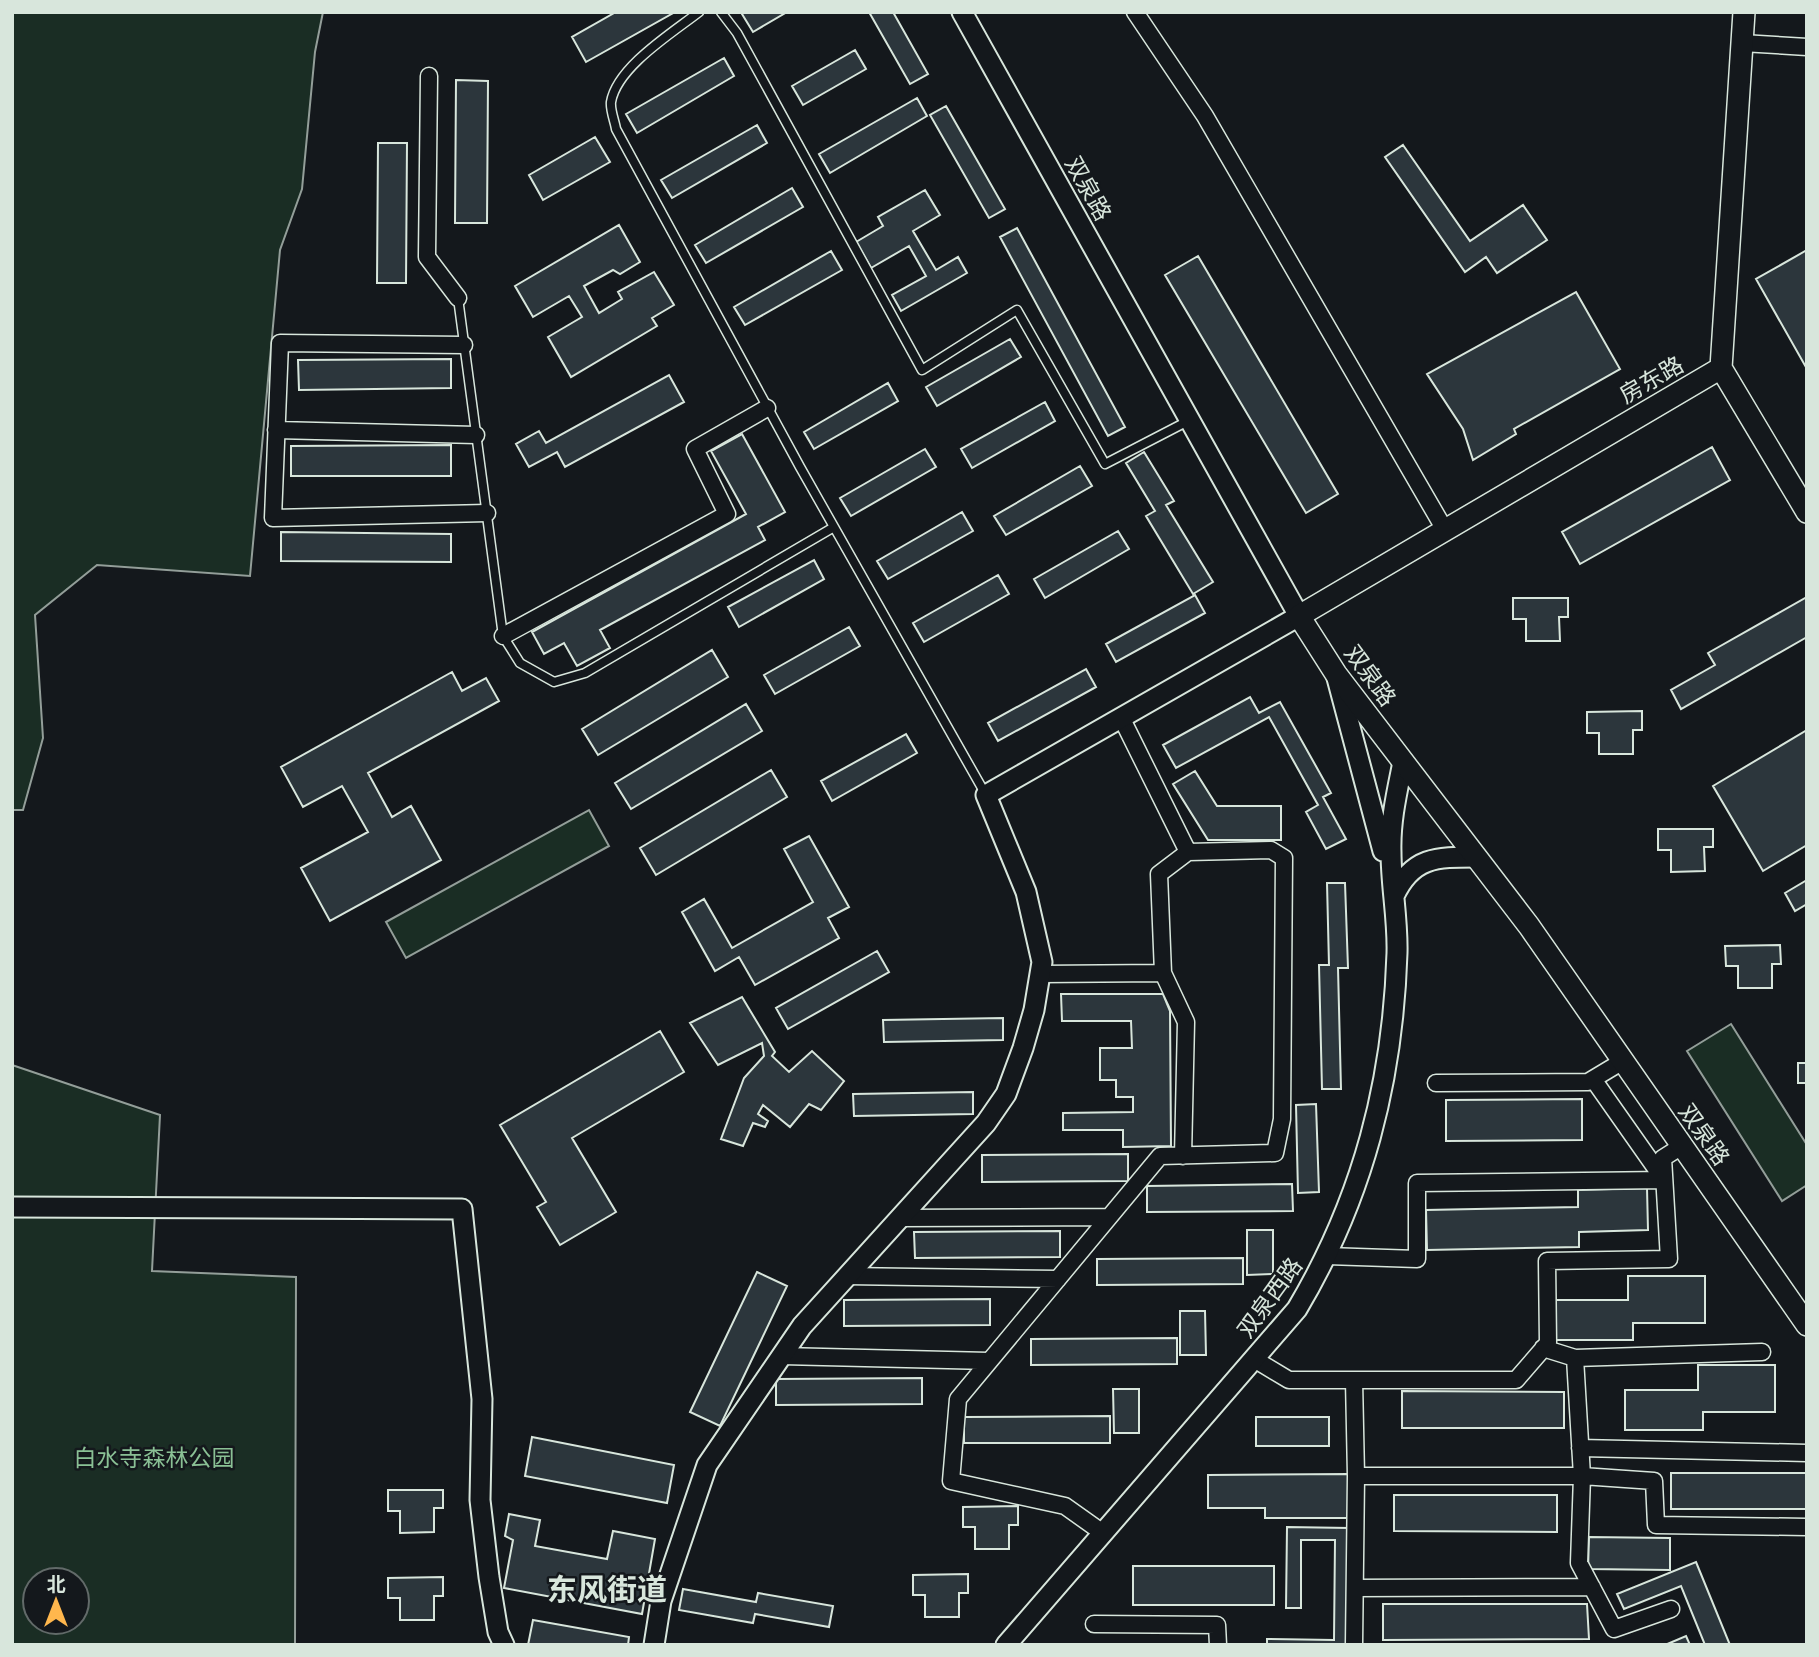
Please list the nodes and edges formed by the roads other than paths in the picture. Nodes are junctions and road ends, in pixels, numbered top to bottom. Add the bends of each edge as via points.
1 (699, 12) edge
2 (721, 12) edge
3 (962, 12) edge
4 (1135, 12) edge
5 (1744, 12) edge
6 (1742, 43) junction
7 (1807, 47) edge
8 (429, 76) dead end
9 (458, 298) joint
10 (464, 345) junction
11 (1721, 368) junction
12 (767, 408) junction
13 (1188, 421) junction
14 (276, 430) junction
15 (476, 435) junction
16 (1807, 512) edge
17 (486, 513) junction
18 (834, 527) junction
19 (1445, 530) junction
20 (1299, 616) junction
21 (503, 636) junction
22 (1336, 674) junction
23 (1122, 717) junction
24 (1403, 762) junction
25 (986, 795) junction
26 (1188, 852) junction
27 (1476, 857) junction
28 (1393, 897) junction
29 (1163, 973) junction
30 (1040, 974) junction
31 (1623, 1061) junction
32 (1593, 1079) junction
33 (1436, 1083) dead end
34 (1682, 1146) junction
35 (1183, 1156) junction
36 (1664, 1180) junction
37 (12, 1207) edge
38 (1109, 1217) junction
39 (899, 1218) junction
40 (1327, 1256) junction
41 (846, 1276) junction
42 (1058, 1279) junction
43 (1807, 1325) edge
44 (1543, 1348) junction
45 (1762, 1352) dead end
46 (782, 1356) junction
47 (1575, 1358) junction
48 (1254, 1359) junction
49 (989, 1362) junction
50 (1354, 1380) junction
51 (1580, 1448) junction
52 (1807, 1453) edge
53 (1356, 1476) junction
54 (1581, 1476) junction
55 (1807, 1527) edge
56 (1103, 1532) junction
57 (1592, 1587) junction
58 (1355, 1588) junction
59 (1671, 1609) dead end
60 (1094, 1624) dead end
61 (504, 1645) edge
62 (654, 1645) edge
63 (1006, 1645) edge
64 (1218, 1645) edge
65 (1354, 1645) edge

1 - 12 lane via 640,59 620,82 611,103 616,130 632,163
2 - 13 lane via 737,33 922,370 1017,310 1105,464
3 - 13 street, 双泉路
4 - 19 street via 1205,116
5 - 6 main road
6 - 7 street
6 - 11 main road
8 - 9 street via 427,257
9 - 10 lane
10 - 14 street via 280,342
10 - 15 lane
11 - 16 main road
11 - 19 main road, 房东路
12 - 18 lane
12 - 21 street via 695,449 727,514
13 - 20 street, 双泉路
14 - 15 street
14 - 17 street via 273,518
15 - 17 lane
17 - 21 lane
18 - 21 lane via 585,673 554,682 520,663
18 - 25 lane
19 - 20 main road, 房东路
20 - 22 main road, 双泉路
20 - 23 street
22 - 24 main road, 双泉路
22 - 28 street, 双泉西路
23 - 25 street
23 - 26 street
24 - 27 main road, 双泉路
24 - 28 street, 双泉西路 via 1391,828
25 - 30 street via 1027,892 1042,961
26 - 29 street via 1159,874
26 - 35 street via 1271,850 1284,858 1282,1119 1275,1153
27 - 28 street via 1443,857 1418,864 1403,876
27 - 31 main road, 双泉路
28 - 40 street, 双泉西路 via 1397,949 1394,1002 1381,1102 1354,1190
29 - 30 street
29 - 35 street via 1186,1022
30 - 39 street via 1023,1048 1006,1094 986,1124
31 - 32 street
31 - 34 main road, 双泉路
32 - 33 street
32 - 36 street
34 - 36 street via 1662,1158
34 - 43 main road, 双泉路
35 - 38 street via 1160,1156
36 - 40 street via 1417,1183 1417,1259
36 - 44 street via 1669,1258 1547,1261 1548,1343
37 - 61 street via 462,1209 482,1399 480,1500 498,1632
38 - 39 street
38 - 42 street
39 - 41 street
40 - 48 street, 双泉西路 via 1297,1309
41 - 42 street
41 - 46 street
42 - 49 street
44 - 47 street
44 - 50 street via 1516,1380
45 - 47 street
46 - 49 street
46 - 62 street via 707,1465 661,1601
47 - 51 street
48 - 50 street via 1289,1380
48 - 56 street, 双泉西路
49 - 56 street via 958,1399 951,1482 1065,1506
50 - 53 street
51 - 52 street
51 - 54 street
53 - 54 street
53 - 58 street
54 - 55 street via 1654,1481 1656,1525
54 - 57 street via 1579,1563
56 - 63 street, 双泉西路
57 - 58 street
57 - 59 street via 1614,1629
58 - 65 street
60 - 64 street via 1217,1625

